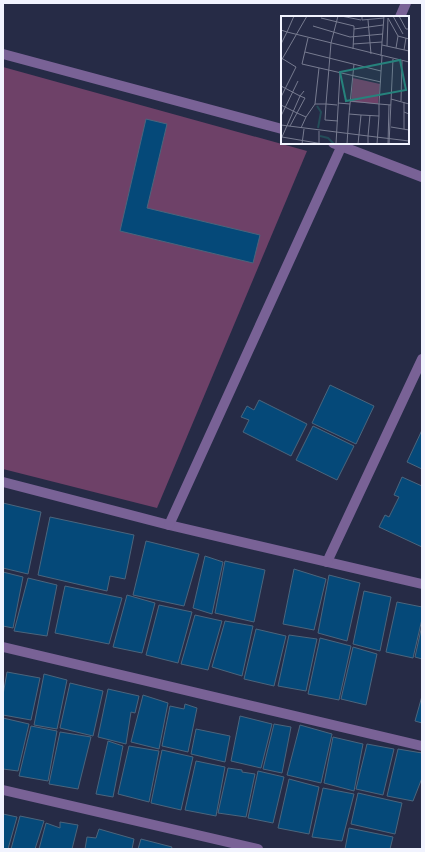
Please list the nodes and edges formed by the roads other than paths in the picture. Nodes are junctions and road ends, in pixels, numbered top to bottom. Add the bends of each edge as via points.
1 (406, 3) edge
2 (400, 16) edge
3 (3, 54) edge
4 (281, 129) edge
5 (339, 144) edge
6 (422, 177) edge
7 (422, 359) edge
8 (3, 482) edge
9 (170, 525) junction
10 (327, 562) junction
11 (422, 584) edge
12 (3, 647) edge
13 (422, 746) edge
14 (3, 790) edge
15 (258, 849) edge

1 - 2 street
3 - 4 street
5 - 6 street
5 - 9 street
7 - 10 street
8 - 9 street
9 - 10 street
10 - 11 street
12 - 13 street
14 - 15 street

